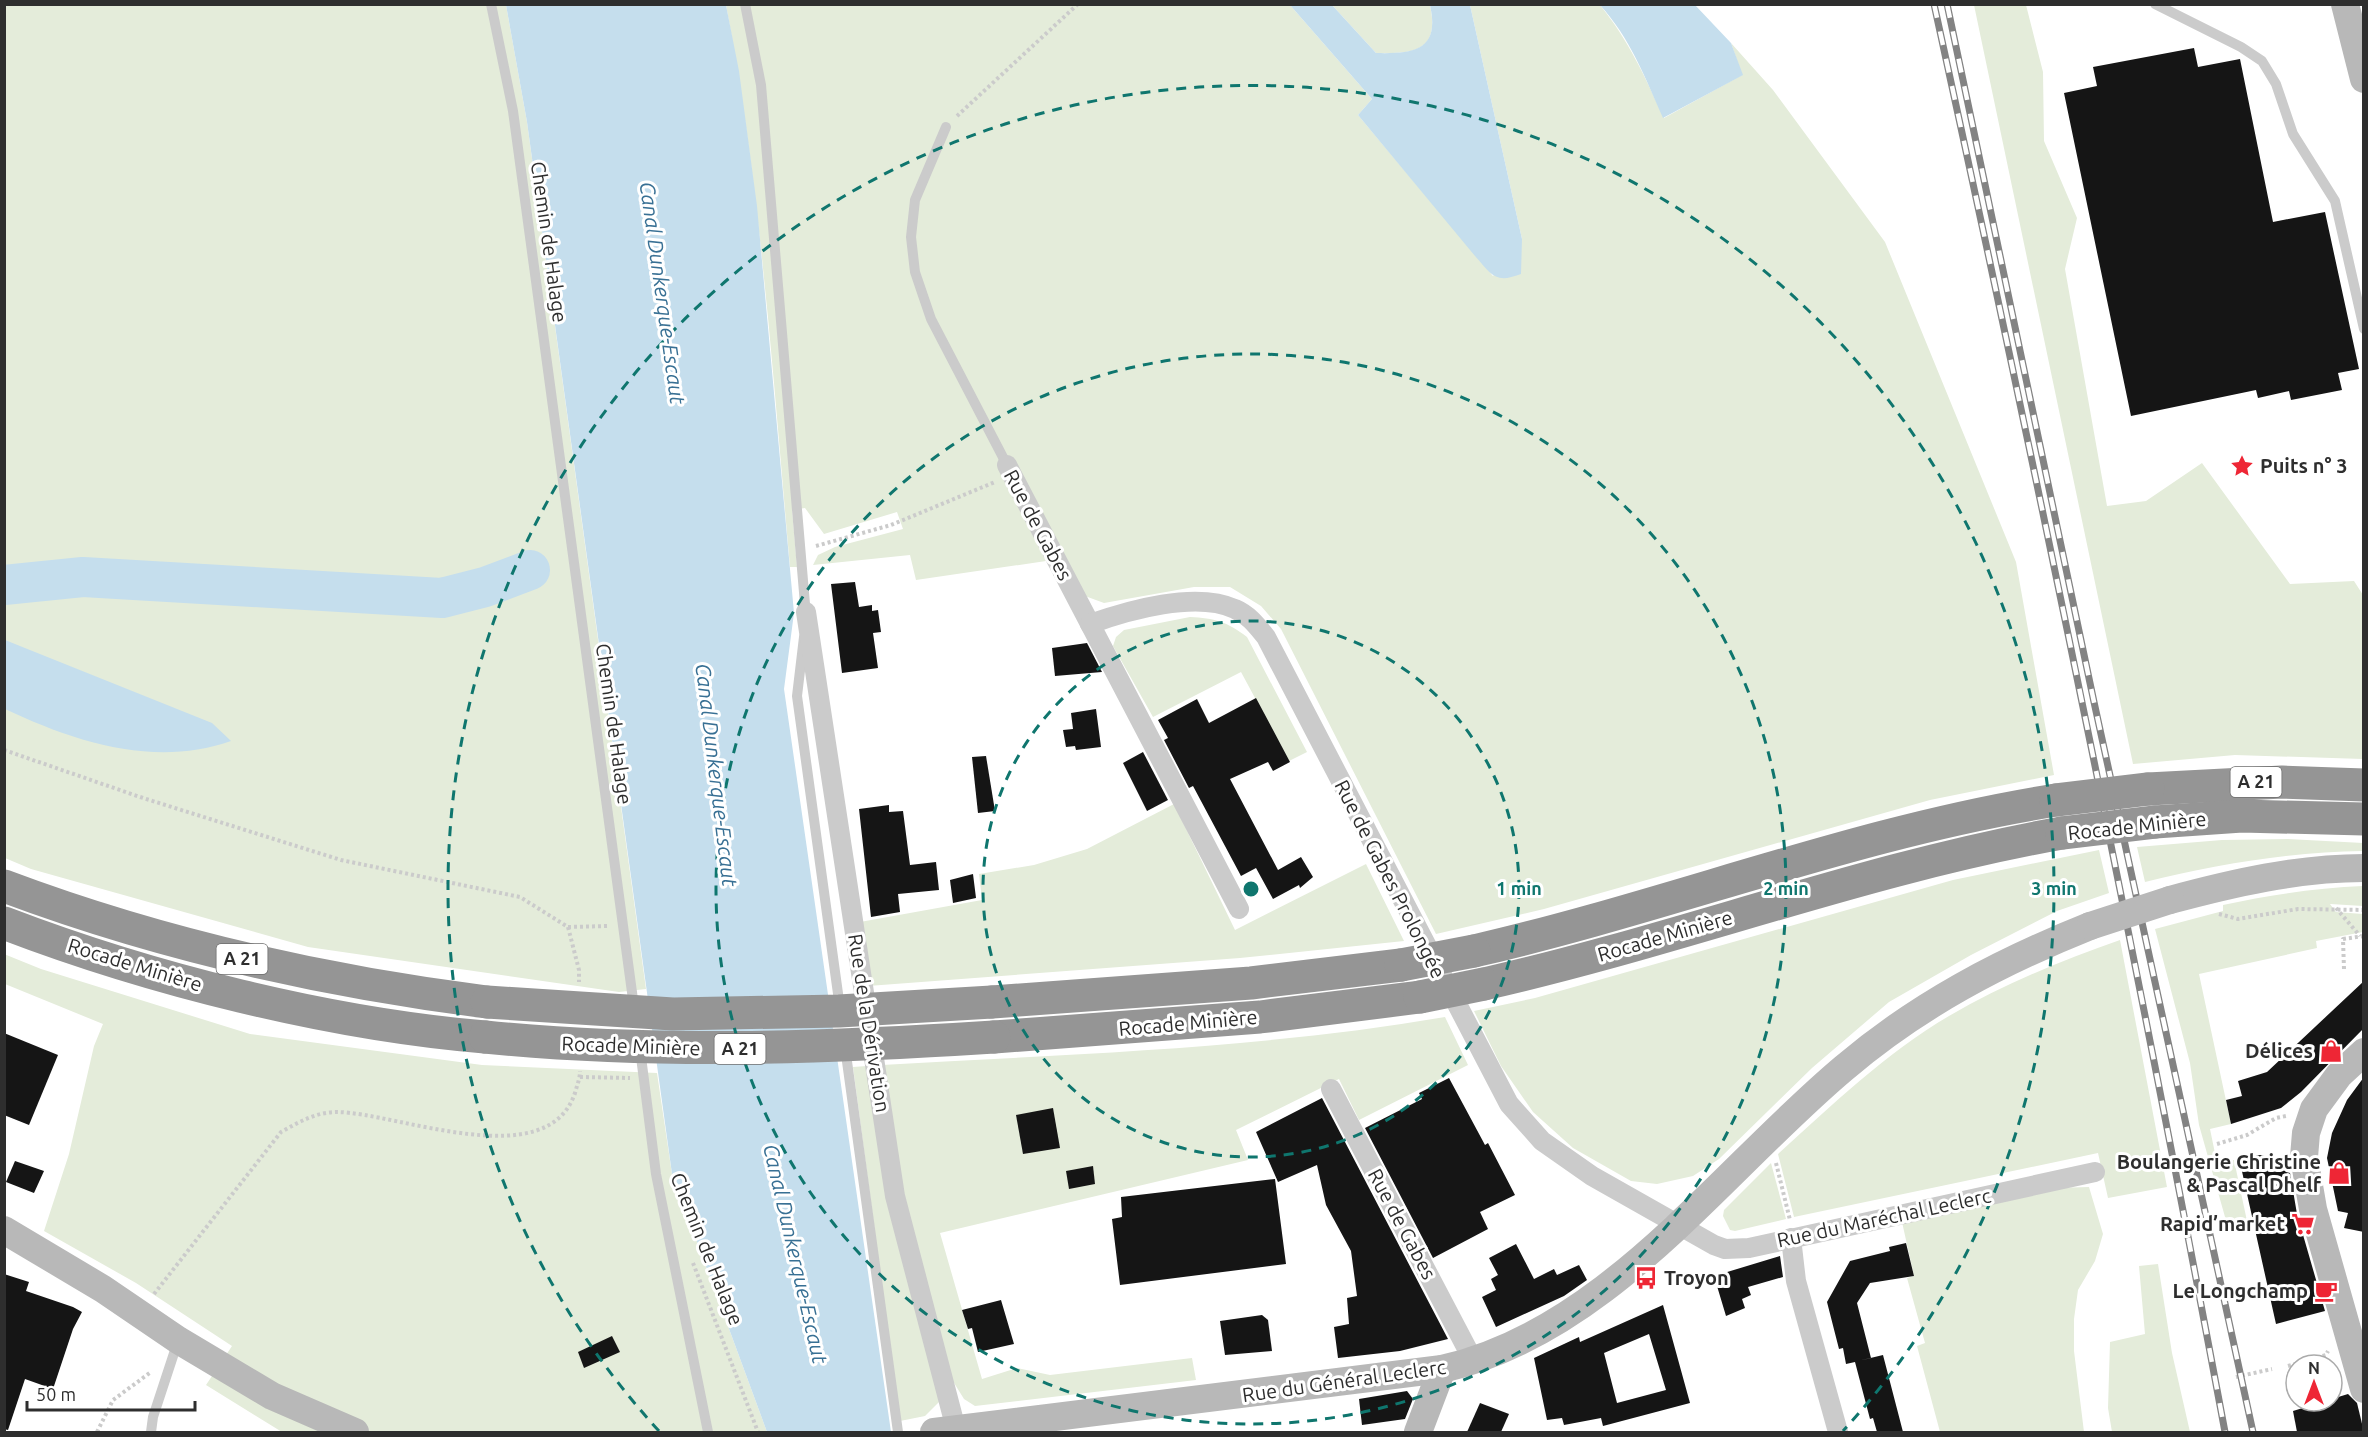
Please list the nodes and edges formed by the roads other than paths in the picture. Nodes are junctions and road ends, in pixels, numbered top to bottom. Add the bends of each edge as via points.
1 (491, 4) edge
2 (745, 4) edge
3 (2155, 4) edge
4 (2345, 4) edge
5 (2364, 79) edge
6 (946, 127) road end
7 (2364, 329) edge
8 (1009, 470) joint
9 (806, 612) junction
10 (1090, 624) junction
11 (2364, 785) edge
12 (2364, 819) edge
13 (2364, 868) edge
14 (4, 886) edge
15 (1239, 909) dead end
16 (4, 923) edge
17 (636, 1020) dead end
18 (637, 1031) dead end
19 (2364, 1052) edge
20 (1331, 1089) dead end
21 (2095, 1172) dead end
22 (1677, 1225) junction
23 (4, 1230) edge
24 (1791, 1238) junction
25 (2356, 1332) edge
26 (178, 1340) junction
27 (1473, 1360) junction
28 (1442, 1369) junction
29 (2364, 1389) edge
30 (955, 1431) edge
31 (151, 1432) edge
32 (355, 1432) edge
33 (708, 1432) edge
34 (898, 1432) edge
35 (1418, 1432) edge
36 (1838, 1432) edge

1 - 17 lane, Chemin de Halage via 513,111
2 - 9 lane via 760,85
3 - 7 lane via 2262,61 2276,84 2293,134 2335,201
4 - 5 street
6 - 8 lane, Rue de Gabes via 915,200 911,237 915,272 931,319
8 - 10 street, Rue de Gabes
9 - 30 street, Rue de la Dérivation via 896,1196
9 - 34 lane via 797,696
10 - 15 street, Rue de Gabes
10 - 22 street, Rue de Gabes Prolongée via 1203,601 1236,609 1251,619 1266,637 1509,1104 1556,1152
11 - 14 highway, Rocade Minière / A 21, bridge via 2250,782 2148,789 1969,816 1867,841 1597,921 1401,965 1251,983 839,1011 673,1014 487,1002 380,987 142,933
12 - 16 highway, Rocade Minière / A 21, bridge via 2242,816 2062,834 1932,860 1595,957 1420,997 1260,1017 808,1047 706,1049 569,1044 452,1034 214,989
13 - 22 street, Rue du Général Leclerc, bridge via 2279,876 2184,897 2090,926 1995,967 1905,1020 1843,1068
18 - 33 lane, Chemin de Halage via 656,1174
19 - 25 street via 2330,1086 2310,1120 2304,1145 2306,1175
20 - 27 street, Rue de Gabes
21 - 24 street, Rue du Maréchal Leclerc
22 - 24 street, Rue du Maréchal Leclerc via 1725,1249
22 - 27 street, Rue du Général Leclerc via 1636,1263 1566,1316
23 - 26 street via 140,1312
24 - 36 street via 1796,1281
25 - 29 street
26 - 31 lane
26 - 32 street via 272,1395
27 - 28 street, Rue du Général Leclerc
28 - 30 street, Rue du Général Leclerc
28 - 35 street

